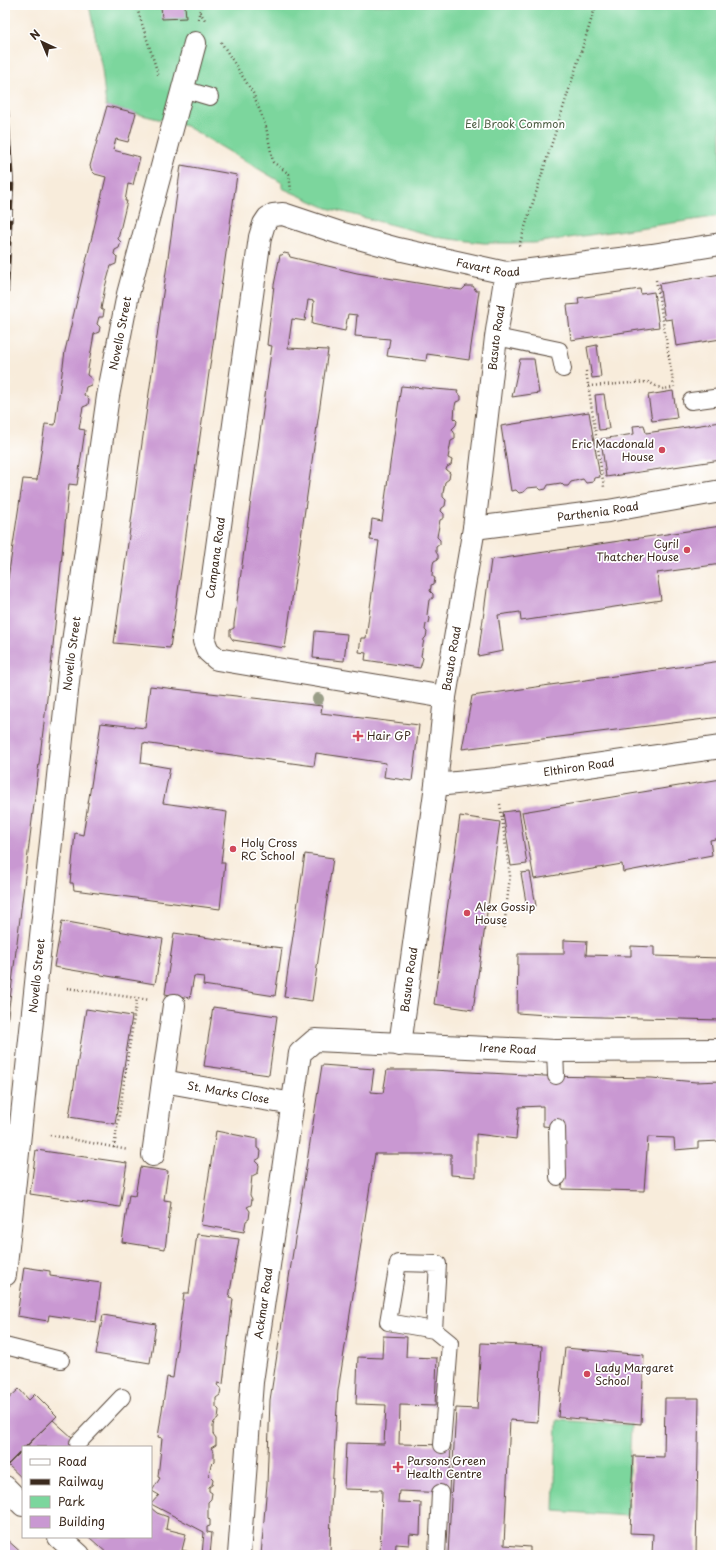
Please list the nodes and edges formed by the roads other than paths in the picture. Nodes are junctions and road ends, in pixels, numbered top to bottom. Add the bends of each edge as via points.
1 (195, 43) dead end
2 (183, 89) junction
3 (210, 97) dead end
4 (264, 224) joint
5 (721, 244) edge
6 (506, 273) junction
7 (496, 337) junction
8 (563, 369) dead end
9 (721, 397) edge
10 (691, 401) dead end
11 (721, 491) edge
12 (474, 528) junction
13 (445, 697) junction
14 (721, 747) edge
15 (436, 785) junction
16 (174, 1005) road end
17 (400, 1045) junction
18 (721, 1050) edge
19 (555, 1051) junction
20 (300, 1052) joint
21 (556, 1076) dead end
22 (164, 1081) junction
23 (293, 1104) junction
24 (557, 1127) dead end
25 (153, 1155) road end
26 (558, 1177) dead end
27 (5, 1274) edge
28 (434, 1330) junction
29 (5, 1346) edge
30 (61, 1360) dead end
31 (122, 1397) dead end
32 (78, 1443) dead end
33 (442, 1445) dead end
34 (5, 1488) edge
35 (440, 1493) dead end
36 (22, 1503) edge
37 (60, 1538) edge
38 (79, 1555) edge
39 (239, 1555) edge
40 (438, 1555) edge

1 - 2 street, Novello Street
2 - 3 lane
2 - 27 street, Novello Street via 128,294 108,396 70,663
4 - 6 street, Favart Road via 273,215 284,214 398,249
4 - 13 street, Campana Road via 260,237 204,641 208,651 217,659
5 - 6 street, Favart Road via 652,256
6 - 7 street, Basuto Road
7 - 8 lane via 559,350
7 - 12 street, Basuto Road
9 - 10 lane
11 - 12 street, Parthenia Road via 608,511
12 - 13 street, Basuto Road
13 - 15 street, Basuto Road
14 - 15 street, Elthiron Road via 497,779
15 - 17 street, Basuto Road
16 - 22 street
17 - 19 street, Irene Road
17 - 20 street, Irene Road via 315,1040
18 - 19 street, Irene Road
19 - 21 lane
20 - 23 street, Ackmar Road
22 - 23 street, St. Marks Close
22 - 25 street
23 - 39 street, Ackmar Road via 252,1382
24 - 26 lane
28 - 28 lane via 438,1264 398,1263 388,1322
28 - 33 lane via 450,1343
29 - 30 lane
31 - 32 lane
34 - 36 street
35 - 40 lane
37 - 38 street

